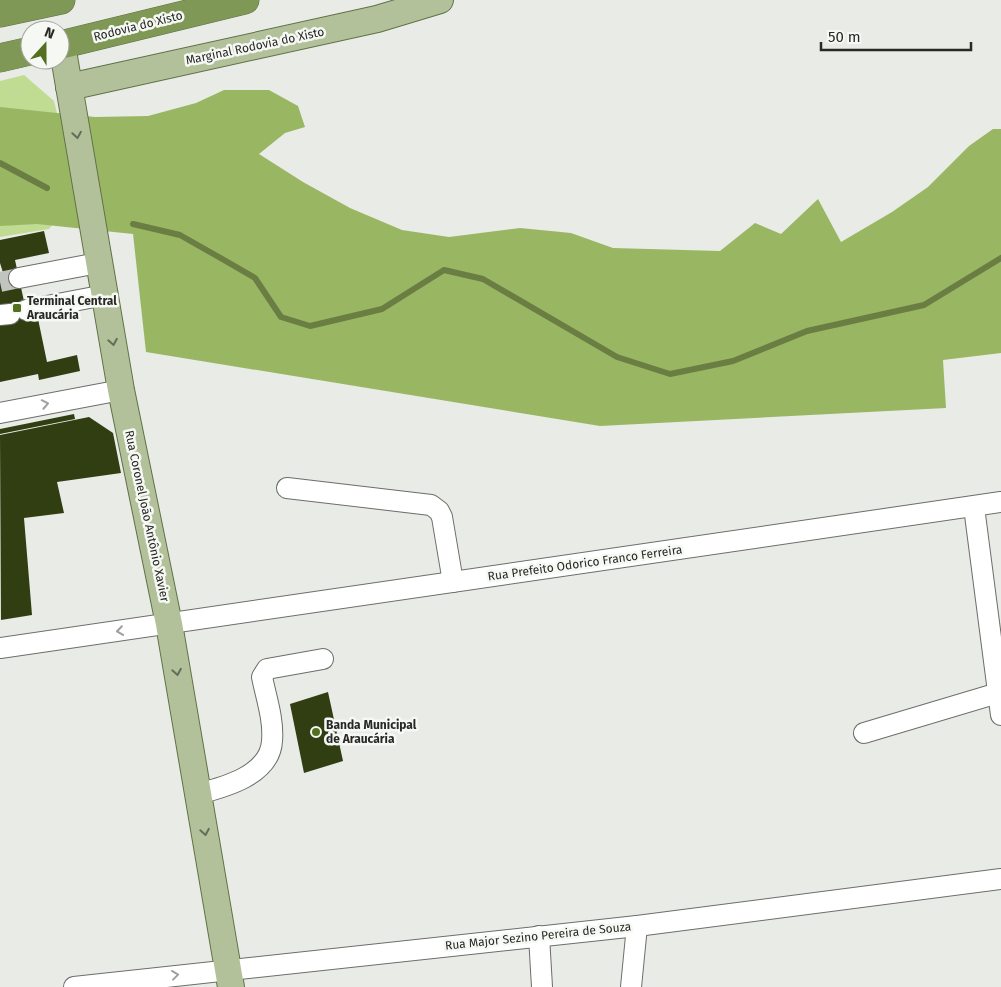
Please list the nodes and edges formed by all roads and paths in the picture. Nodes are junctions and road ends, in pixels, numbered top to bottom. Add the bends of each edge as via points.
1 (245, 0) edge
2 (440, 0) edge
3 (58, 1) edge
4 (0, 13) edge
5 (60, 20) edge
6 (70, 36) edge
7 (20, 54) edge
8 (0, 58) edge
9 (66, 70) edge
10 (69, 86) junction
11 (98, 263) junction
12 (60, 271) junction
13 (19, 278) tunnel mouth
14 (105, 295) junction
15 (66, 303) junction
16 (12, 313) edge
17 (121, 390) junction
18 (0, 413) edge
19 (288, 488) dead end
20 (1001, 502) edge
21 (974, 507) junction
22 (454, 582) junction
23 (169, 624) junction
24 (0, 648) edge
25 (323, 659) dead end
26 (998, 693) junction
27 (1001, 715) edge
28 (864, 733) dead end
29 (198, 794) junction
30 (1001, 879) edge
31 (637, 926) junction
32 (540, 936) junction
33 (230, 978) edge
34 (74, 987) edge
35 (542, 987) edge
36 (631, 987) edge

1 - 6 highway, Rodovia do Xisto
2 - 10 main road, Marginal Rodovia do Xisto via 377,19
3 - 4 highway
3 - 5 highway
7 - 8 highway
9 - 10 main road, Rua Coronel João Antônio Xavier
10 -> 11 main road, Rua Coronel João Antônio Xavier
11 - 12 street
11 - 14 main road, Rua Coronel João Antônio Xavier
12 - 13 street
12 - 15 street via 70,272 77,279 79,289
14 - 15 street
14 -> 17 main road, Rua Coronel João Antônio Xavier
15 - 16 street
18 -> 17 street
17 - 23 main road, Rua Coronel João Antônio Xavier
19 - 22 street via 431,505 442,517
20 - 21 street, Rua Prefeito Odorico Franco Ferreira
21 - 22 street, Rua Prefeito Odorico Franco Ferreira
21 - 26 street
22 - 23 street, Rua Prefeito Odorico Franco Ferreira
23 -> 24 street, Rua Prefeito Odorico Franco Ferreira
23 -> 29 main road, Rua Coronel João Antônio Xavier
25 - 29 street via 264,672 262,677 272,726 272,744 263,764 245,778
26 - 27 street
26 - 28 street
29 -> 33 main road, Rua Coronel João Antônio Xavier
30 - 31 street, Rua Major Sezino Pereira de Souza
31 - 32 street, Rua Major Sezino Pereira de Souza
31 - 36 street
32 - 33 street, Rua Major Sezino Pereira de Souza
32 - 35 street
34 -> 33 street, Rua Major Sezino Pereira de Souza

